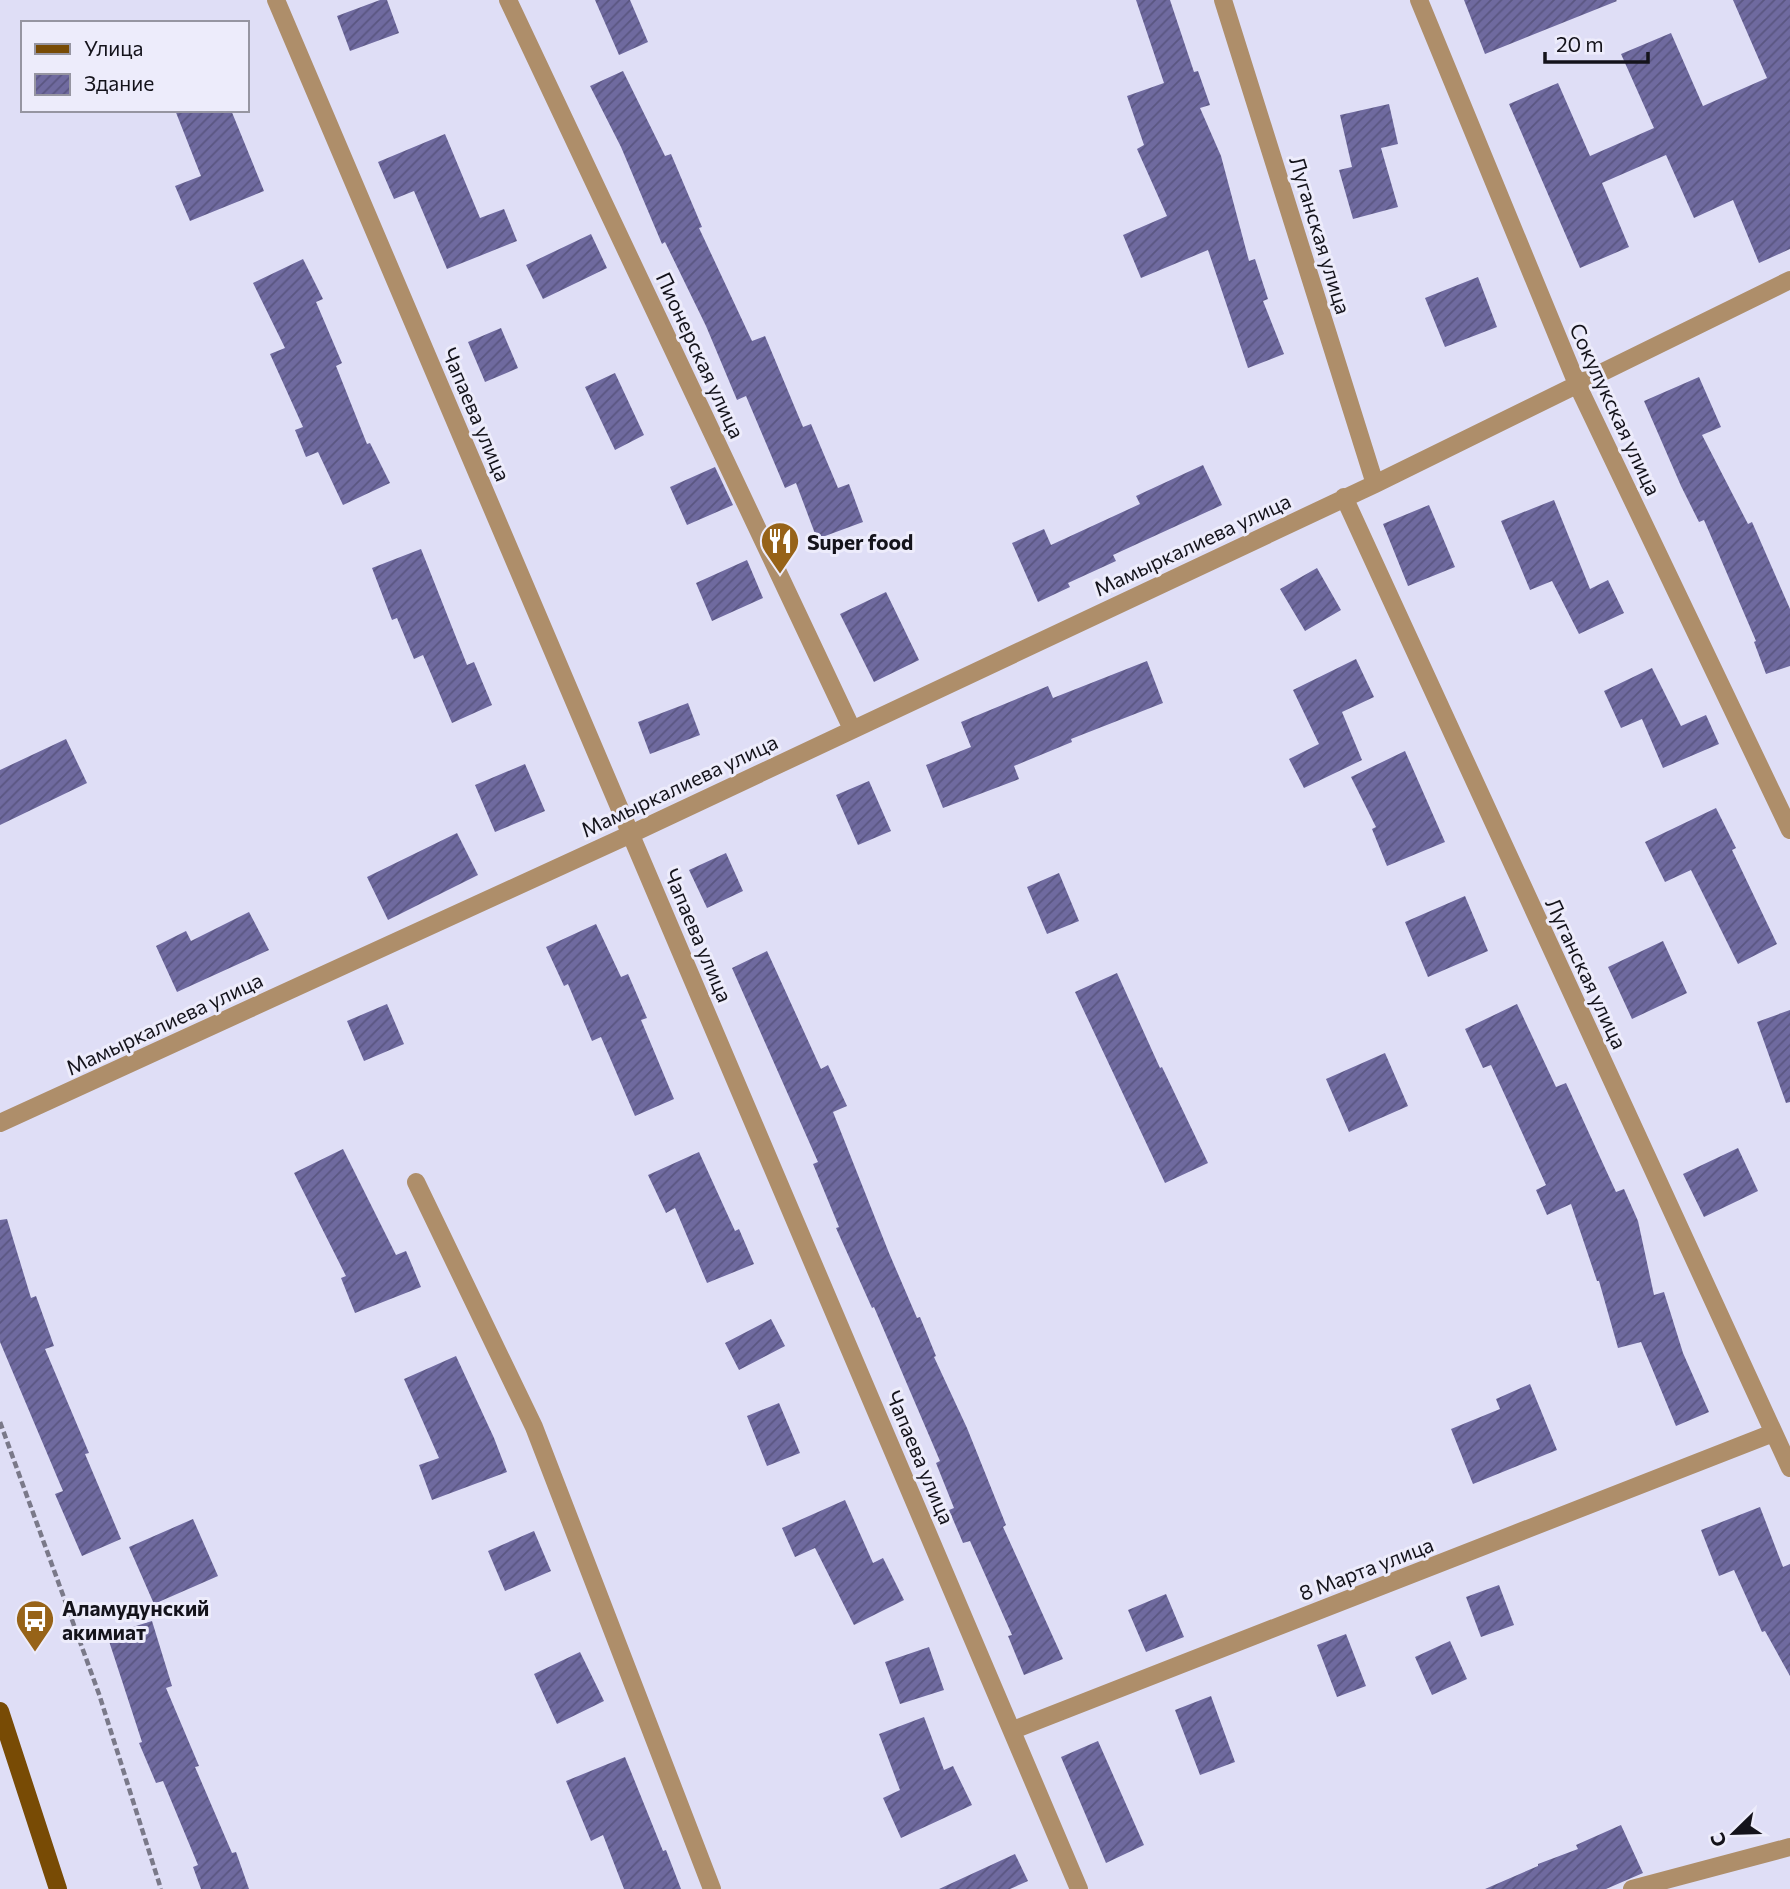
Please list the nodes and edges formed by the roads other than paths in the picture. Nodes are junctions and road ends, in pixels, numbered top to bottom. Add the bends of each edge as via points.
1 (276, 0) edge
2 (508, 0) edge
3 (1223, 0) edge
4 (1419, 0) edge
5 (1790, 280) edge
6 (1577, 384) junction
7 (1375, 484) junction
8 (1344, 497) junction
9 (852, 729) junction
10 (1790, 830) edge
11 (631, 834) junction
12 (0, 1123) edge
13 (416, 1182) dead end
14 (1773, 1433) junction
15 (1790, 1468) edge
16 (0, 1711) edge
17 (1013, 1730) junction
18 (1790, 1847) edge
19 (58, 1889) edge
20 (712, 1889) edge
21 (1079, 1889) edge
22 (1632, 1889) edge

1 - 11 street, Чапаева улица
2 - 9 street, Пионерская улица
3 - 7 street, Луганская улица
4 - 6 street, Сокулукская улица
5 - 6 street, Мамыркалиева улица
6 - 7 street, Мамыркалиева улица
6 - 10 street, Сокулукская улица
7 - 8 street, Мамыркалиева улица
8 - 9 street, Мамыркалиева улица
8 - 14 street, Луганская улица
9 - 11 street, Мамыркалиева улица
11 - 12 street, Мамыркалиева улица
11 - 17 street, Чапаева улица
13 - 20 street via 534,1427
14 - 15 street, Луганская улица
14 - 17 street, 8 Марта улица
16 - 19 main road
17 - 21 street, Чапаева улица
18 - 22 street

